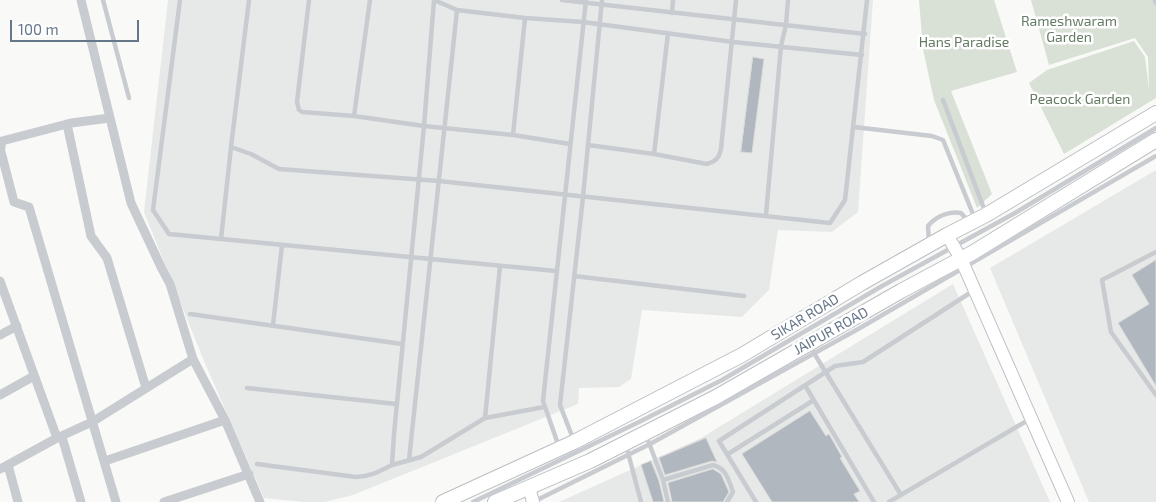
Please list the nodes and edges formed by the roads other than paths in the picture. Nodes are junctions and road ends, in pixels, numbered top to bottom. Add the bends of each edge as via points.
1 (81, 0) edge
2 (104, 0) edge
3 (180, 0) edge
4 (249, 0) edge
5 (309, 0) edge
6 (370, 0) edge
7 (434, 0) edge
8 (562, 0) edge
9 (673, 0) edge
10 (736, 0) edge
11 (788, 0) edge
12 (867, 0) edge
13 (585, 1) edge
14 (602, 2) edge
15 (457, 10) junction
16 (672, 13) junction
17 (525, 18) junction
18 (734, 19) junction
19 (583, 22) junction
20 (599, 24) junction
21 (786, 25) junction
22 (668, 33) junction
23 (865, 34) junction
24 (733, 42) junction
25 (781, 46) junction
26 (862, 55) junction
27 (129, 98) dead end
28 (943, 100) dead end
29 (1156, 113) edge
30 (354, 116) junction
31 (110, 118) junction
32 (67, 124) junction
33 (424, 126) junction
34 (854, 127) junction
35 (1156, 128) edge
36 (445, 129) junction
37 (513, 135) junction
38 (1, 139) edge
39 (1156, 140) edge
40 (570, 144) junction
41 (588, 145) junction
42 (231, 148) junction
43 (0, 153) edge
44 (654, 154) junction
45 (1156, 156) edge
46 (418, 179) junction
47 (439, 181) junction
48 (565, 195) junction
49 (582, 197) junction
50 (766, 214) junction
51 (977, 220) junction
52 (947, 235) junction
53 (221, 239) junction
54 (282, 245) junction
55 (930, 245) junction
56 (1156, 252) edge
57 (410, 257) junction
58 (960, 258) junction
59 (431, 259) junction
60 (500, 266) junction
61 (556, 271) junction
62 (574, 276) junction
63 (0, 281) edge
64 (975, 290) junction
65 (744, 296) dead end
66 (190, 314) dead end
67 (273, 325) junction
68 (17, 326) junction
69 (0, 335) edge
70 (402, 344) junction
71 (811, 349) junction
72 (194, 358) junction
73 (826, 372) junction
74 (34, 376) junction
75 (806, 387) junction
76 (146, 388) junction
77 (247, 388) dead end
78 (0, 394) edge
79 (1156, 395) edge
80 (814, 400) junction
81 (396, 404) junction
82 (544, 407) junction
83 (485, 418) junction
84 (1031, 418) junction
85 (225, 420) junction
86 (92, 422) junction
87 (59, 438) junction
88 (648, 439) junction
89 (574, 442) junction
90 (559, 448) junction
91 (627, 450) junction
92 (728, 454) junction
93 (409, 460) junction
94 (105, 461) junction
95 (257, 464) dead end
96 (392, 465) junction
97 (4, 467) edge
98 (249, 474) junction
99 (663, 480) junction
100 (529, 487) junction
101 (901, 495) junction
102 (18, 502) edge
103 (81, 502) edge
104 (116, 502) edge
105 (164, 502) edge
106 (260, 502) edge
107 (443, 502) edge
108 (473, 502) edge
109 (495, 502) edge
110 (533, 502) edge
111 (641, 502) edge
112 (668, 502) edge
113 (727, 502) edge
114 (756, 502) edge
115 (874, 502) edge
116 (889, 502) edge
117 (1068, 502) edge

1 - 31 street
2 - 27 lane
3 - 53 lane via 153,210 169,234
4 - 42 lane
5 - 30 lane via 298,108 302,112
6 - 30 lane
7 - 15 lane
7 - 33 lane
8 - 13 lane
9 - 16 lane
10 - 18 lane
11 - 21 lane
12 - 23 lane
13 - 14 lane
13 - 19 lane
14 - 16 lane
14 - 20 lane
15 - 17 lane
15 - 36 lane
16 - 18 lane
17 - 19 lane
17 - 37 lane
18 - 21 lane
18 - 24 lane
19 - 20 lane
19 - 40 lane
20 - 22 lane
20 - 41 lane
21 - 23 lane
21 - 25 lane
22 - 24 lane
22 - 44 lane
23 - 26 lane
24 - 25 lane
24 - 44 lane via 719,157 707,164
25 - 26 lane
25 - 50 lane
26 - 34 lane
28 - 51 lane
29 - 51 main road, SIKAR ROAD
30 - 33 lane
31 - 32 street
31 - 72 street via 131,203 170,284
32 - 38 street
32 - 76 street via 91,236 107,258
33 - 36 lane
33 - 46 lane
34 - 50 lane via 845,200 830,223
34 - 51 lane via 943,140
35 - 58 lane
36 - 37 lane
36 - 47 lane
37 - 40 lane
38 - 43 street
39 - 58 main road, JAIPUR ROAD
40 - 48 lane
41 - 44 lane
41 - 49 lane
42 - 46 lane via 252,154 279,169
42 - 53 lane
43 - 86 street via 14,202 29,207
45 - 58 lane
46 - 47 lane
46 - 57 lane
47 - 48 lane
47 - 59 lane
48 - 49 lane
48 - 61 lane
49 - 50 lane
49 - 62 lane
51 - 52 main road, SIKAR ROAD
51 - 55 lane via 962,213 945,214 928,226
52 - 55 main road, SIKAR ROAD
52 - 58 street
53 - 54 lane
54 - 57 lane
54 - 67 lane
55 - 89 main road, SIKAR ROAD via 742,355
56 - 79 lane via 1102,280 1111,332
57 - 59 lane
57 - 70 lane
58 - 64 street
58 - 71 main road, JAIPUR ROAD
58 - 108 lane via 882,286 722,380
59 - 60 lane
59 - 93 lane
60 - 61 lane
60 - 83 lane
61 - 82 lane via 542,401
62 - 65 lane
62 - 89 lane via 560,405
63 - 68 street
64 - 73 lane via 863,362 835,366
64 - 84 street
66 - 67 lane
67 - 70 lane
68 - 69 street
68 - 74 street
70 - 81 lane
71 - 73 lane
71 - 88 main road, JAIPUR ROAD via 716,397
72 - 76 street
72 - 85 street
73 - 75 lane
73 - 101 lane
74 - 78 street
74 - 87 street
75 - 80 lane
75 - 92 lane via 719,441
76 - 86 street
77 - 81 lane
80 - 92 lane
80 - 115 lane
81 - 96 lane
82 - 83 lane
82 - 90 lane
83 - 93 lane
84 - 101 lane
84 - 117 street
85 - 94 street
85 - 98 street
86 - 87 street
86 - 94 street
87 - 97 street
87 - 103 street
88 - 91 main road, JAIPUR ROAD
88 - 99 lane
89 - 90 main road, SIKAR ROAD
90 - 107 main road, SIKAR ROAD
91 - 100 main road, JAIPUR ROAD
91 - 110 lane
91 - 111 lane
92 - 114 lane
93 - 96 lane
94 - 104 street
95 - 96 lane via 356,477 365,477
97 - 102 street
98 - 105 street
98 - 106 street
99 - 112 lane
99 - 113 lane via 713,465 720,467 733,492
100 - 109 main road, JAIPUR ROAD
100 - 110 street
101 - 116 lane

